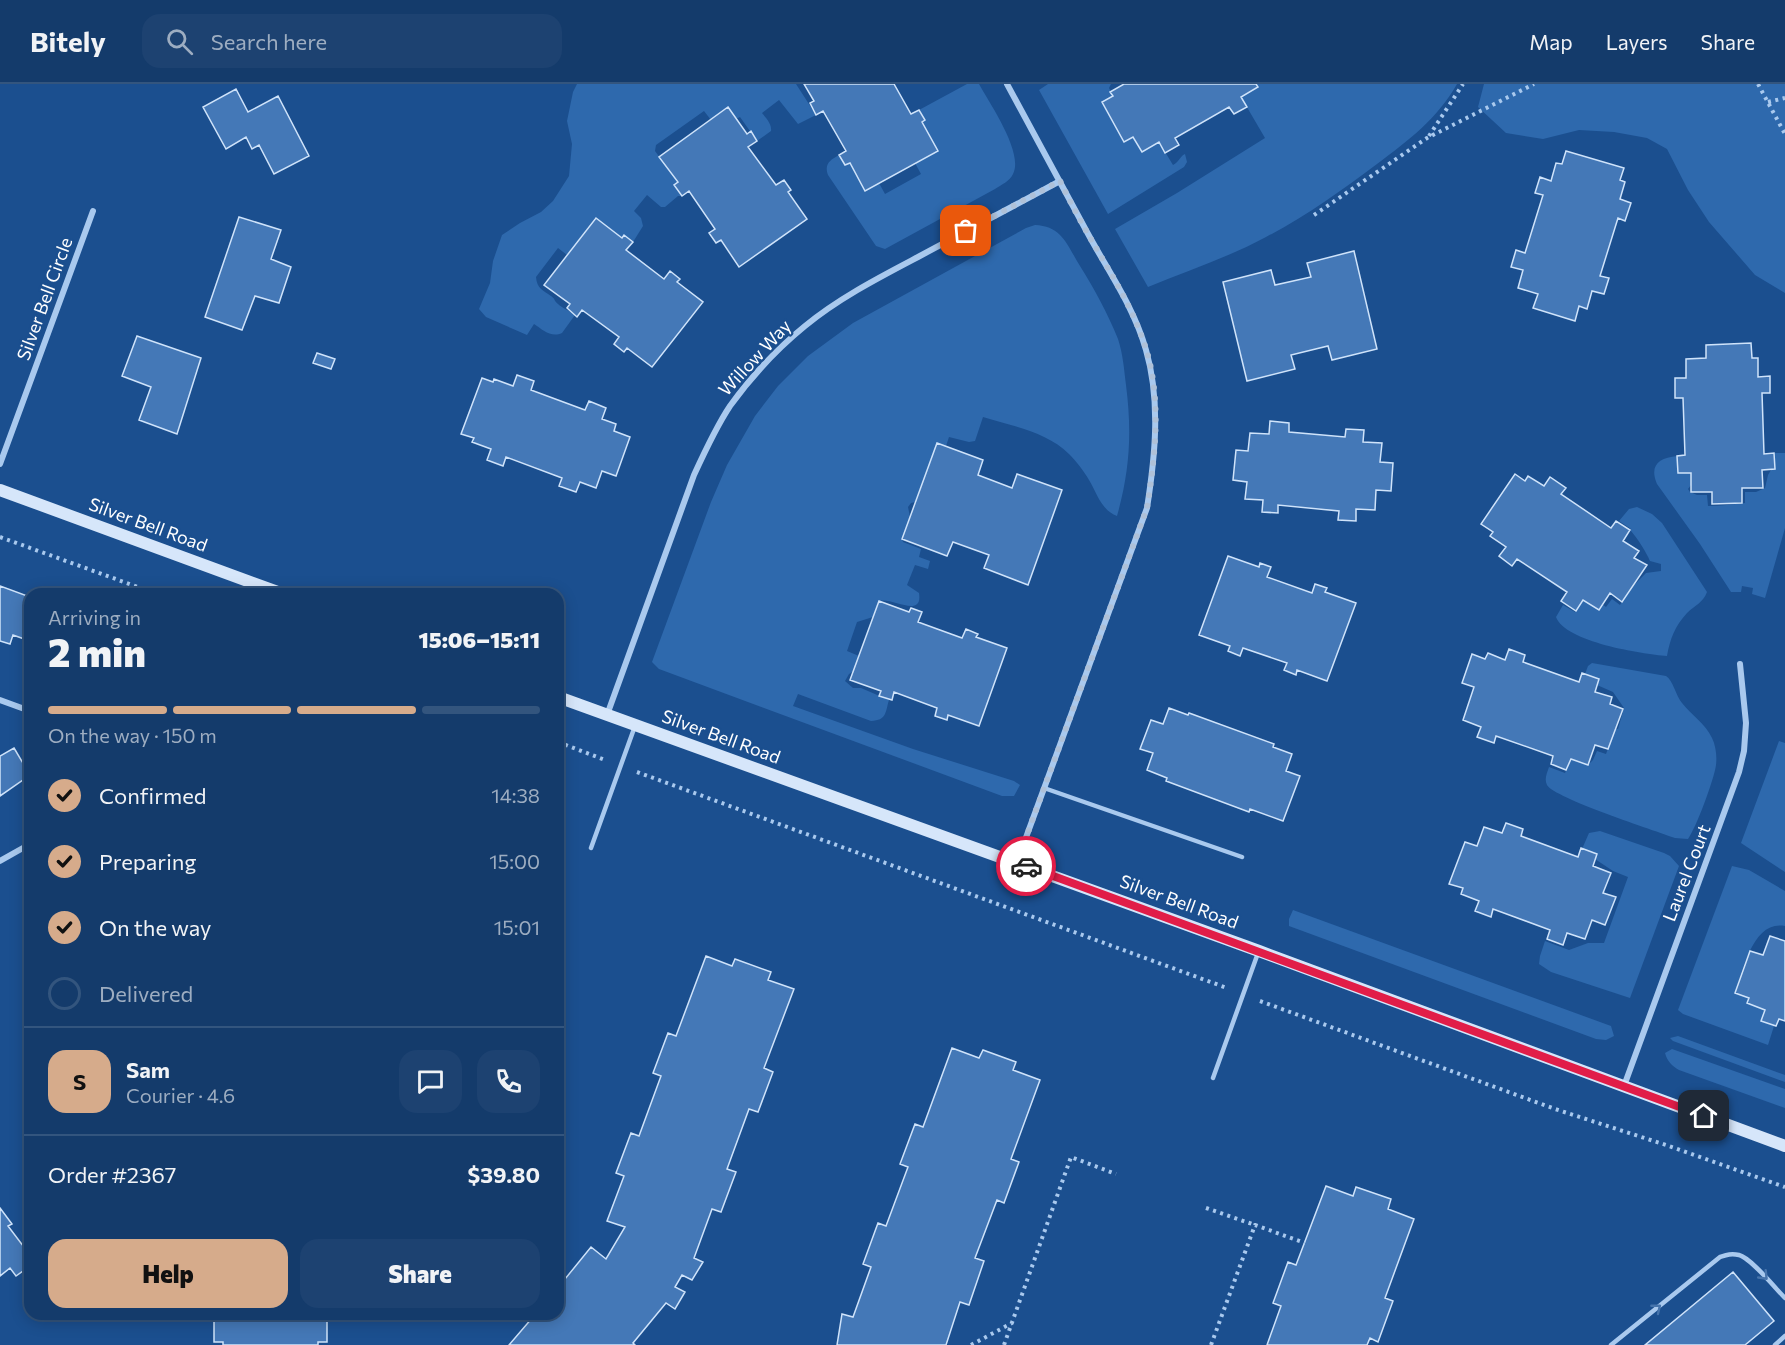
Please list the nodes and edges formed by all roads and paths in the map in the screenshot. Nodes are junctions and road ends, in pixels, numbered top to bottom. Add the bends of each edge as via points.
1 (1007, 84) edge
2 (1463, 84) edge
3 (1534, 84) edge
4 (1758, 84) edge
5 (1785, 98) edge
6 (1768, 102) junction
7 (1785, 134) edge
8 (1427, 138) junction
9 (1060, 181) junction
10 (93, 211) dead end
11 (1314, 215) dead end
12 (0, 465) edge
13 (0, 490) edge
14 (0, 537) edge
15 (140, 588) edge
16 (254, 588) edge
17 (1740, 664) dead end
18 (564, 699) edge
19 (0, 700) edge
20 (24, 709) edge
21 (607, 715) junction
22 (635, 726) junction
23 (564, 744) edge
24 (622, 766) junction
25 (1044, 788) junction
26 (24, 847) edge
27 (591, 848) dead end
28 (1242, 857) dead end
29 (0, 861) edge
30 (1017, 862) junction
31 (1259, 951) junction
32 (1243, 994) junction
33 (1213, 1078) dead end
34 (1624, 1086) junction
35 (1785, 1146) edge
36 (1116, 1174) dead end
37 (1785, 1187) edge
38 (1206, 1208) dead end
39 (1255, 1225) junction
40 (1305, 1243) dead end
41 (1785, 1298) edge
42 (1012, 1323) junction
43 (1785, 1336) edge
44 (971, 1345) edge
45 (1004, 1345) edge
46 (1211, 1345) edge
47 (1611, 1345) edge
48 (1775, 1345) edge

1 - 9 street
2 - 8 path
3 - 8 path
4 - 6 path
5 - 6 path
6 - 7 path
8 - 11 path
9 - 21 street, Willow Way via 857,291 806,325 745,387 706,447 694,475
9 - 25 street via 1134,319 1146,350 1155,413 1147,508
10 - 12 street, Silver Bell Circle
13 - 16 street, Silver Bell Road
14 - 15 path
17 - 34 street, Laurel Court via 1746,723 1739,772
18 - 21 street, Silver Bell Road
19 - 20 street
21 - 22 street, Silver Bell Road
22 - 24 lane
22 - 30 street, Silver Bell Road
23 - 24 path
24 - 27 lane
24 - 32 path
25 - 28 lane
25 - 30 street
26 - 29 street
30 - 31 street, Silver Bell Road
31 - 32 lane
31 - 34 street, Silver Bell Road
32 - 33 lane
32 - 37 path via 1555,1109
34 - 35 street, Silver Bell Road
36 - 42 path via 1071,1157
38 - 39 path
39 - 40 path
39 - 46 path
47 -> 41 lane via 1720,1257 1729,1254 1741,1256
42 - 44 path
42 - 45 path
43 - 48 lane

